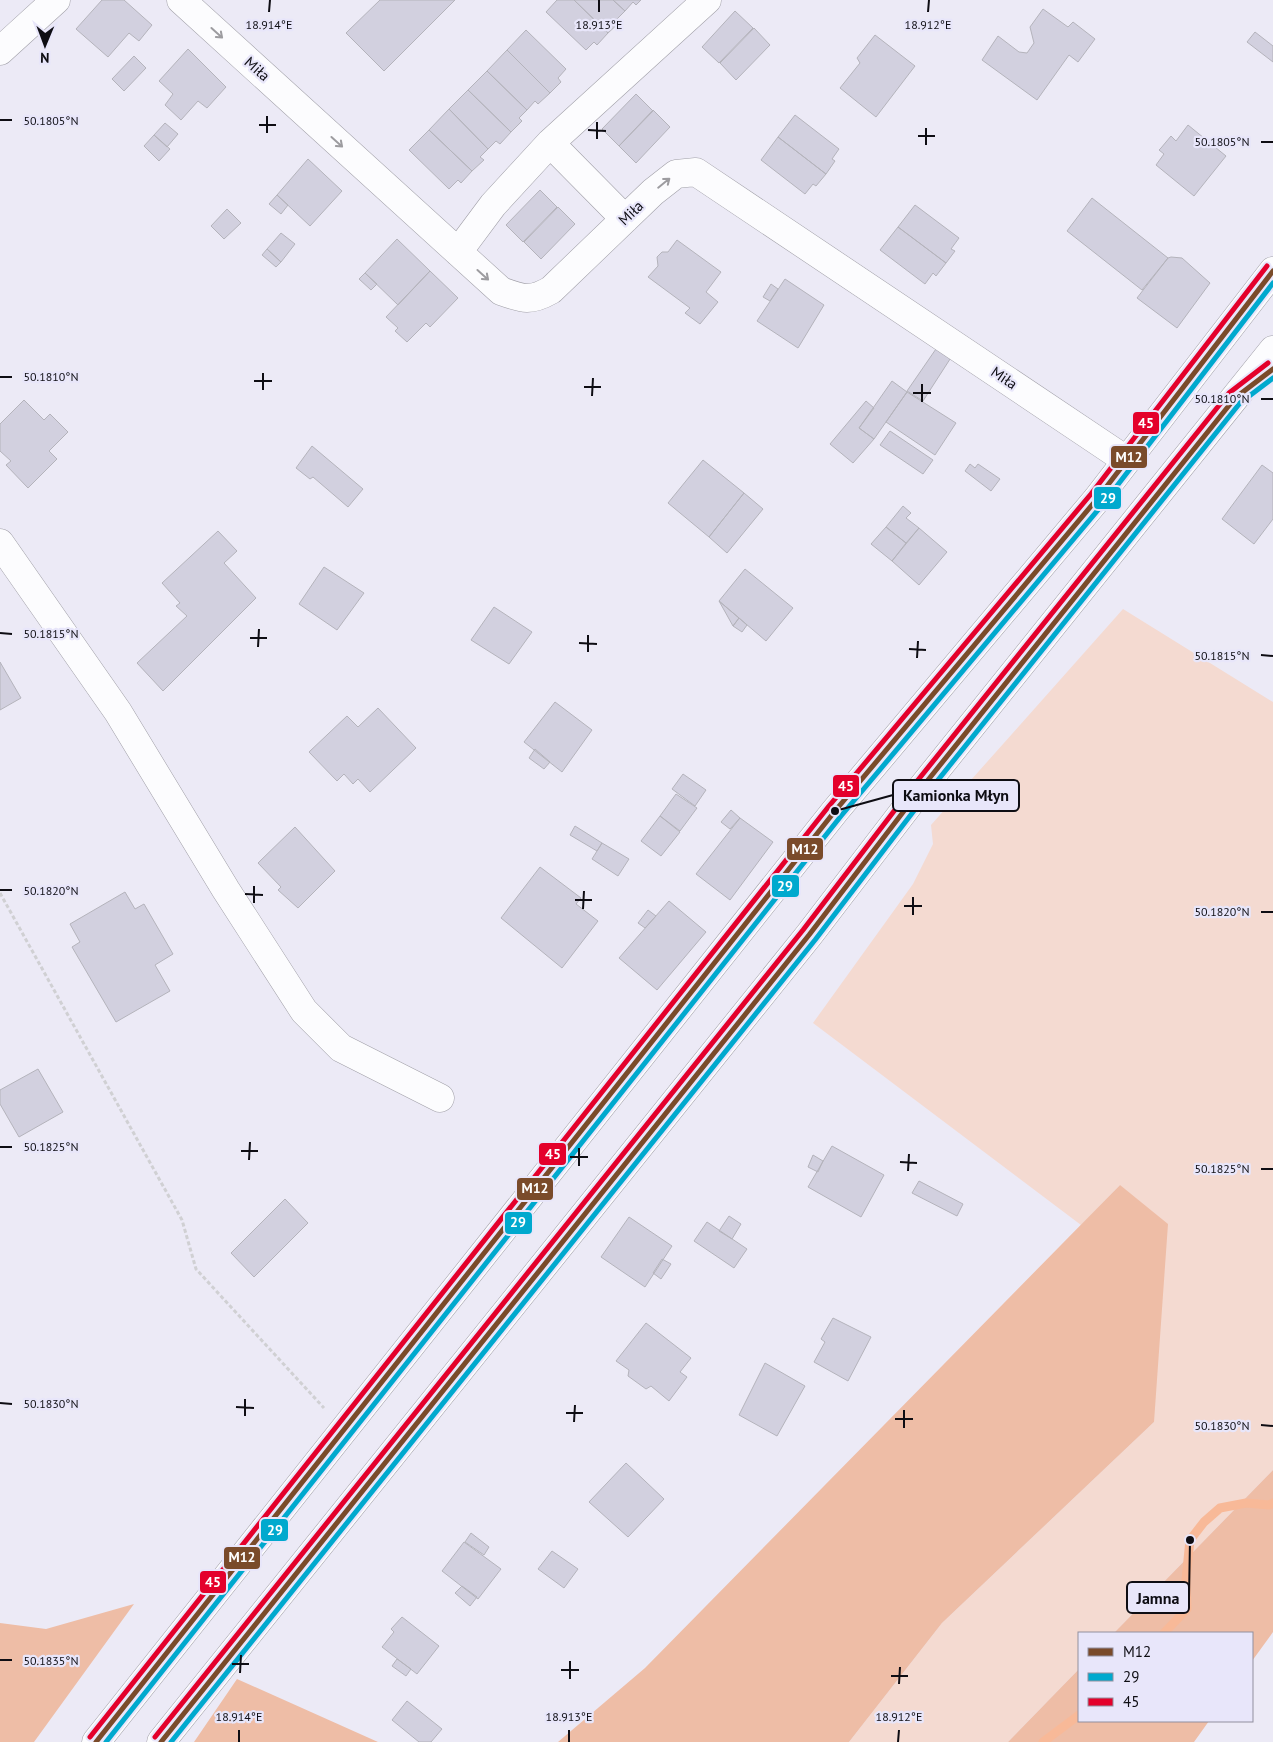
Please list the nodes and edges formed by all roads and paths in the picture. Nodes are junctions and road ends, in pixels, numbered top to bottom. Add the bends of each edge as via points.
1 (56, 0) edge
2 (181, 0) edge
3 (707, 0) edge
4 (0, 51) edge
5 (550, 142) junction
6 (625, 219) junction
7 (458, 252) junction
8 (1273, 271) edge
9 (1273, 350) edge
10 (1273, 369) edge
11 (1235, 398) junction
12 (1126, 460) junction
13 (0, 543) edge
14 (0, 893) edge
15 (440, 1098) dead end
16 (347, 1426) junction
17 (96, 1742) edge
18 (162, 1742) edge

1 - 4 main road
2 -> 7 main road, Miła
3 - 5 main road
5 - 6 main road
5 - 7 main road via 493,205
7 -> 6 main road, Miła via 501,291 522,299 536,298 550,290
6 -> 12 main road, Miła via 676,174 696,172
8 - 12 main road
9 - 11 main road
10 - 11 main road
11 - 18 main road
12 - 16 main road via 1097,499 829,819
13 - 15 main road via 118,712 304,1011 340,1048
14 - 16 path via 182,1220 196,1269 329,1414
16 - 17 main road

